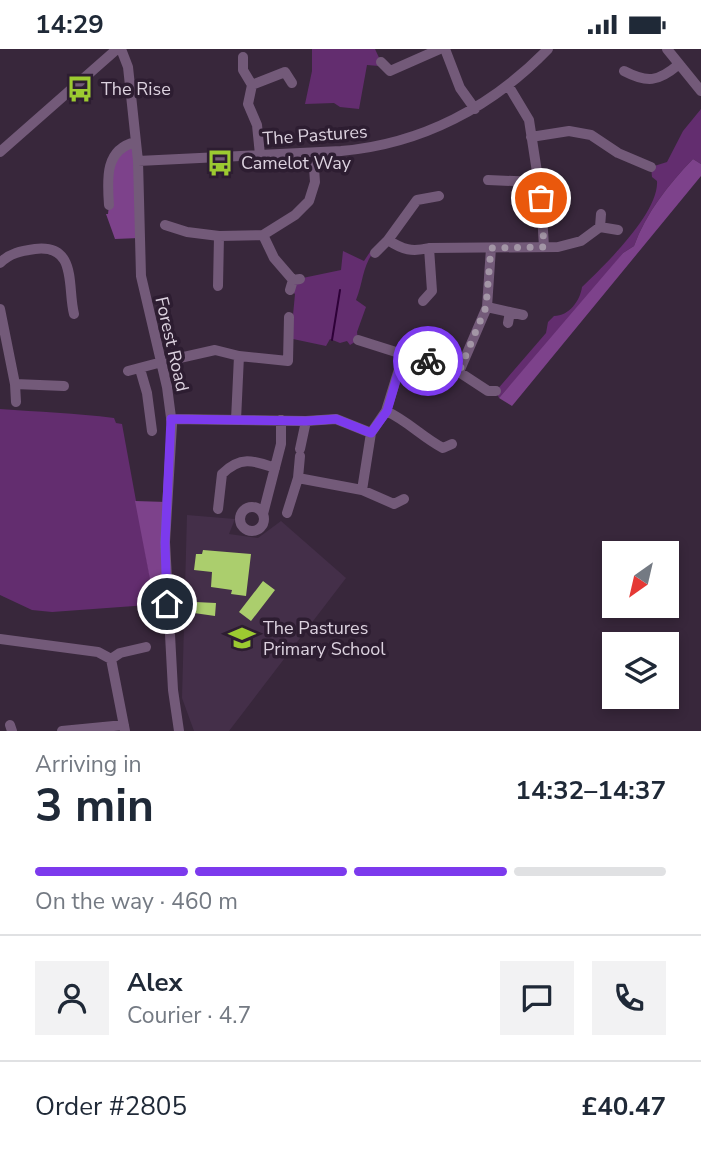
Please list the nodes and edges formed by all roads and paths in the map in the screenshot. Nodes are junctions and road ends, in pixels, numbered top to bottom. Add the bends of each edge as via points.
1 (119, 49) edge
2 (442, 49) edge
3 (548, 49) edge
4 (667, 49) edge
5 (243, 57) dead end
6 (381, 62) dead end
7 (678, 65) junction
8 (624, 71) dead end
9 (292, 83) dead end
10 (252, 85) junction
11 (508, 85) junction
12 (700, 85) edge
13 (475, 109) junction
14 (531, 137) junction
15 (135, 142) junction
16 (0, 152) edge
17 (313, 153) junction
18 (260, 155) junction
19 (138, 161) junction
20 (654, 169) dead end
21 (488, 180) dead end
22 (538, 182) junction
23 (439, 196) dead end
24 (112, 198) dead end
25 (601, 214) dead end
26 (165, 225) dead end
27 (600, 227) junction
28 (618, 230) dead end
29 (263, 235) junction
30 (219, 236) junction
31 (388, 240) junction
32 (544, 247) junction
33 (429, 248) junction
34 (491, 248) junction
35 (375, 253) dead end
36 (0, 263) edge
37 (294, 283) dead end
38 (218, 286) dead end
39 (423, 301) dead end
40 (486, 307) junction
41 (0, 309) edge
42 (510, 312) junction
43 (74, 314) dead end
44 (523, 315) dead end
45 (289, 317) dead end
46 (508, 323) dead end
47 (355, 339) dead end
48 (404, 353) junction
49 (239, 356) junction
50 (175, 359) dead end
51 (162, 362) junction
52 (140, 369) junction
53 (128, 371) dead end
54 (459, 372) junction
55 (15, 384) junction
56 (64, 386) dead end
57 (491, 394) dead end
58 (16, 402) dead end
59 (387, 411) junction
60 (171, 419) junction
61 (236, 420) junction
62 (281, 421) junction
63 (306, 421) junction
64 (152, 431) dead end
65 (371, 433) junction
66 (452, 444) dead end
67 (275, 468) junction
68 (298, 478) junction
69 (362, 490) junction
70 (404, 499) dead end
71 (218, 509) dead end
72 (287, 513) dead end
73 (263, 514) dead end
74 (0, 639) edge
75 (146, 647) dead end
76 (111, 659) junction
77 (124, 728) edge
78 (62, 731) edge
79 (179, 731) edge

1 - 15 street, Forest Road via 128,67
1 - 16 street
2 - 6 street via 389,75
2 - 13 street
3 - 11 street, The Pastures
4 - 7 street
5 - 10 street via 243,70
7 - 8 street via 654,80
7 - 12 street
9 - 10 street via 285,72
10 - 18 street via 248,104 257,125
11 - 13 street, The Pastures
11 - 14 street via 529,120
13 - 17 street, The Pastures via 435,129 370,149
14 - 20 street via 569,131 591,135
14 - 22 street
15 - 19 street, Forest Road
15 - 24 street via 115,152 107,178
17 - 18 street, The Pastures
17 - 29 street via 315,182 309,201
18 - 19 street, The Pastures
19 - 51 street, Forest Road via 141,277
21 - 22 street
22 - 32 street
23 - 31 street via 417,200
25 - 27 street
26 - 30 street
27 - 28 street
27 - 32 street via 581,241
29 - 30 street
29 - 37 street
30 - 38 street
31 - 33 street via 402,249
31 - 35 street
32 - 34 street
33 - 34 street
33 - 39 street via 432,291
34 - 40 street
36 - 43 street via 18,251 52,249 68,264 66,304
40 - 42 street
40 - 54 street
41 - 55 street
42 - 44 street
42 - 46 street
45 - 49 street via 288,361
47 - 48 street
48 - 54 street
48 - 59 street
49 - 50 street via 215,350
49 - 61 street
51 - 52 street
51 - 60 street, Forest Road
52 - 53 street
52 - 64 street
54 - 57 street
55 - 56 street via 36,383 47,392
55 - 58 street
59 - 65 street
59 - 66 street via 406,420 421,437 443,448
60 - 61 street
60 - 79 street, Forest Road via 165,543
61 - 62 street
62 - 63 street
62 - 67 street
63 - 65 street via 336,419
63 - 68 street
65 - 69 street
67 - 71 street via 252,459 224,471
67 - 73 street
68 - 69 street
68 - 72 street
69 - 70 street via 394,509
74 - 76 street via 98,652
75 - 76 street
76 - 77 street
77 - 78 street

